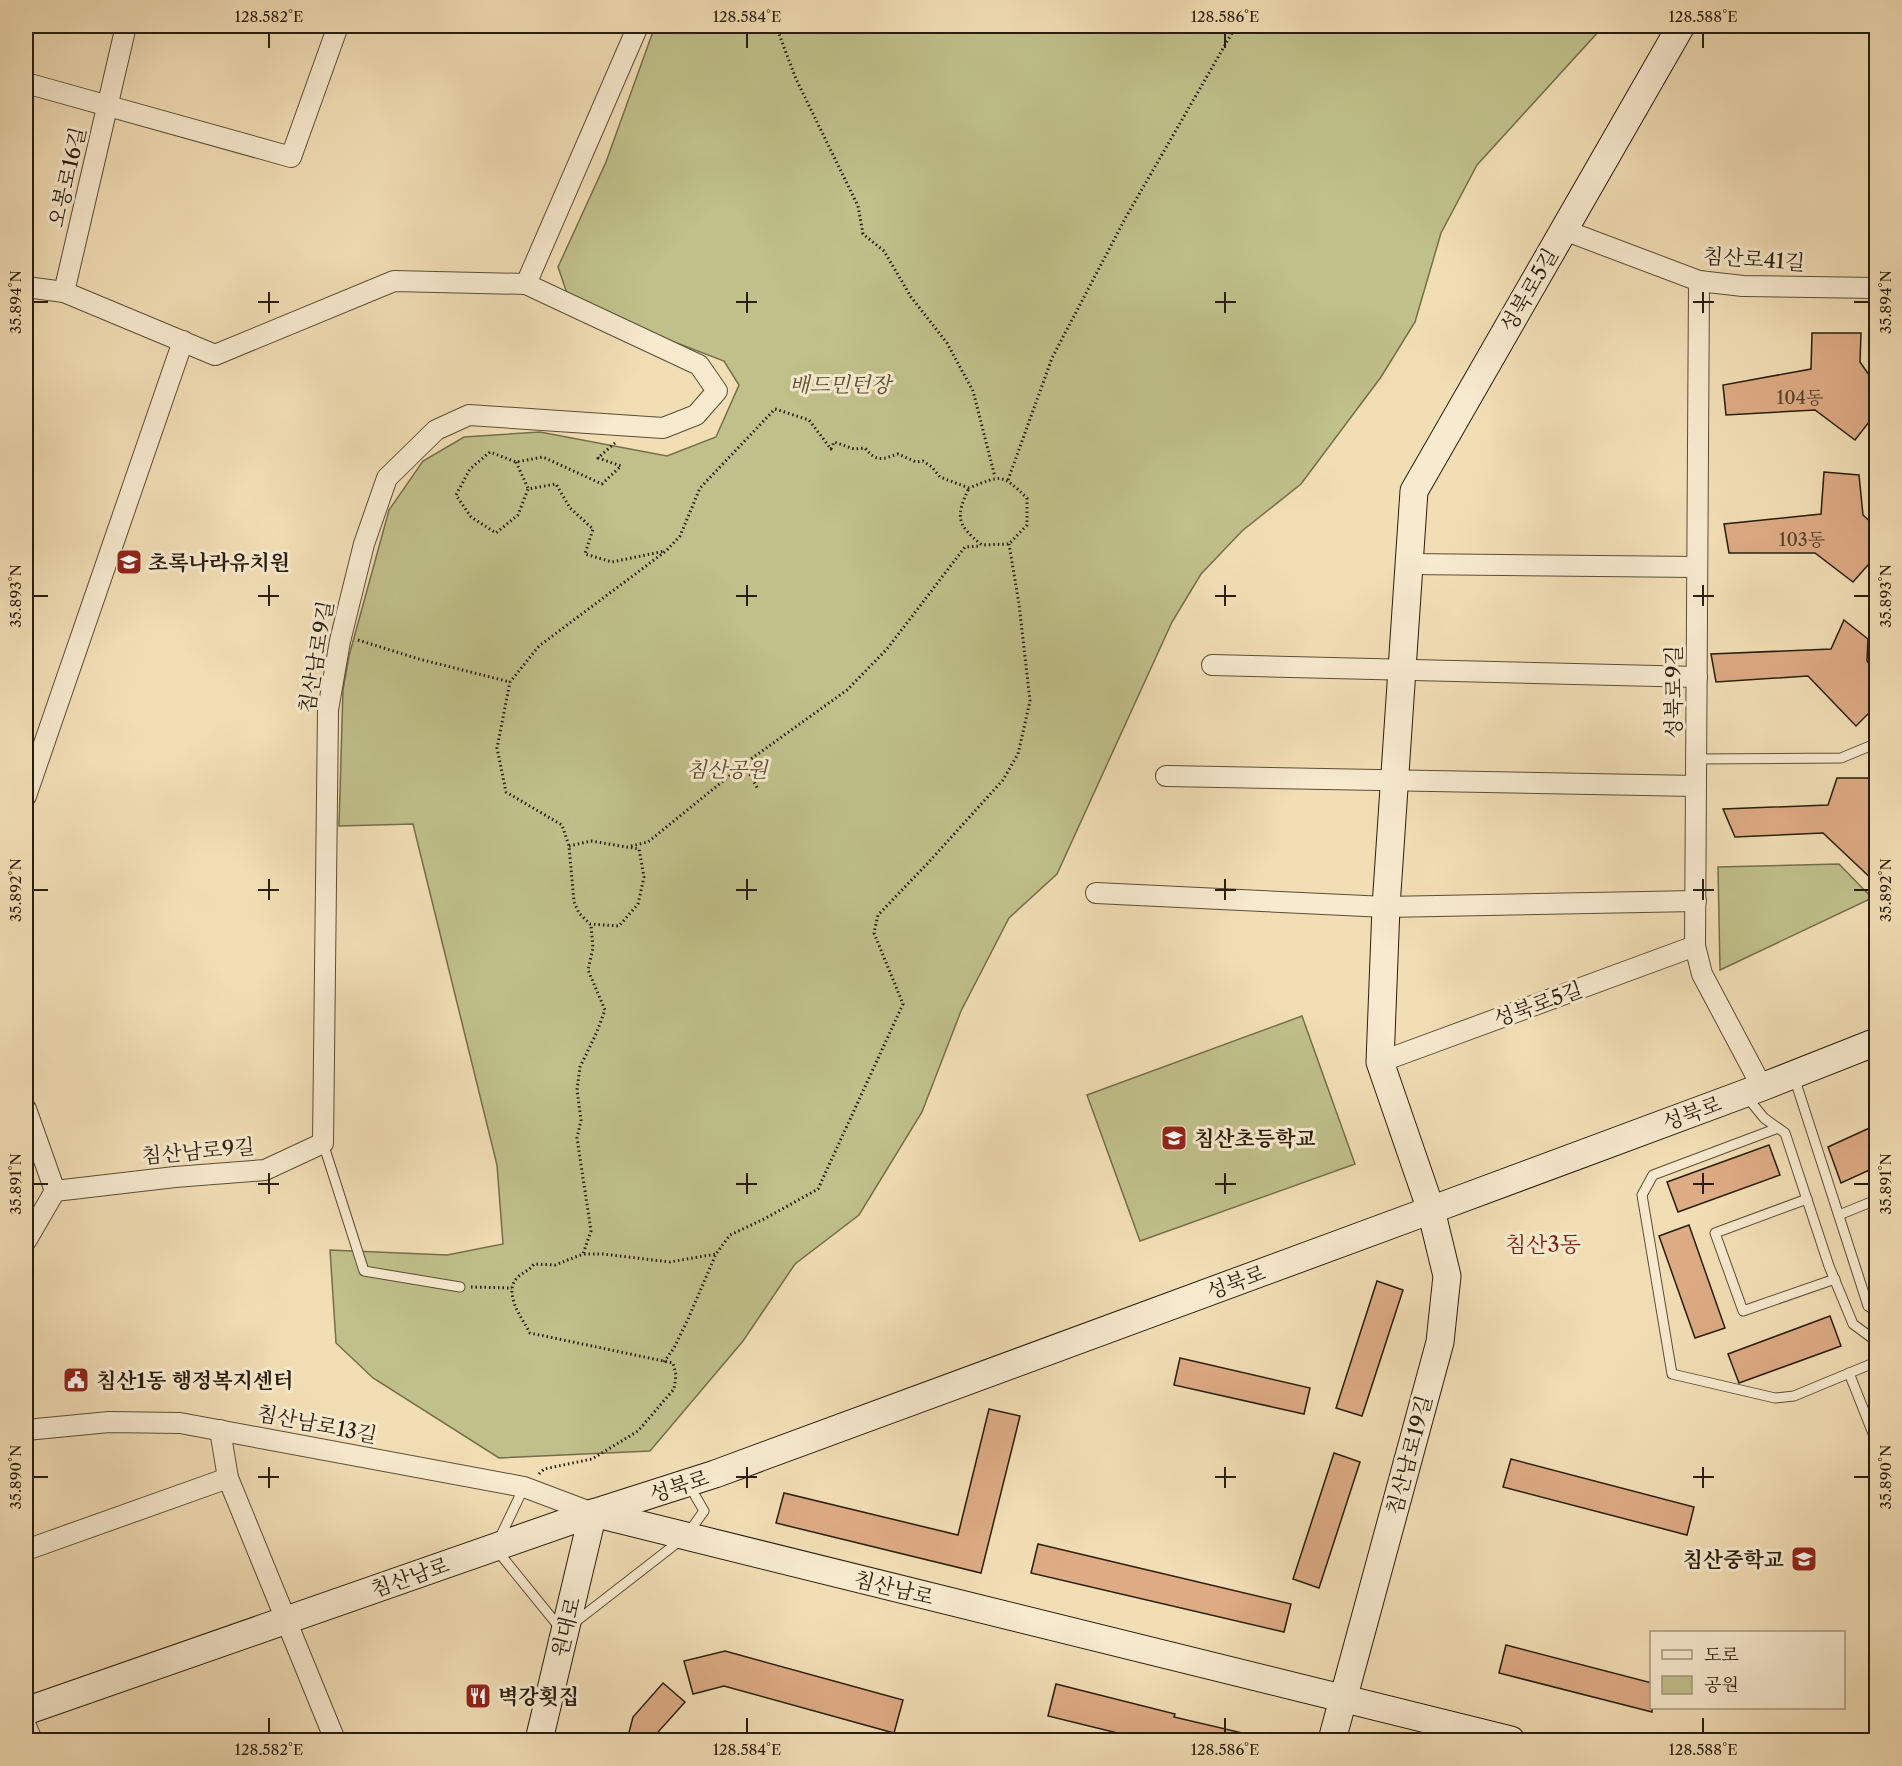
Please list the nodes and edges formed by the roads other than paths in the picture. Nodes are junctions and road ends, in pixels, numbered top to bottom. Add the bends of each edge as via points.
1 (126, 26) edge
2 (338, 26) edge
3 (638, 26) edge
4 (1681, 26) edge
5 (26, 83) edge
6 (108, 105) junction
7 (1564, 230) junction
8 (1699, 281) junction
9 (526, 284) junction
10 (26, 287) edge
11 (1876, 288) edge
12 (64, 292) junction
13 (183, 341) junction
14 (1409, 564) junction
15 (1697, 567) junction
16 (1212, 665) dead end
17 (1402, 670) junction
18 (1697, 677) junction
19 (1876, 742) edge
20 (1696, 759) junction
21 (1166, 776) dead end
22 (1394, 780) junction
23 (1696, 786) junction
24 (26, 796) edge
25 (1096, 893) dead end
26 (1696, 901) junction
27 (1386, 907) junction
28 (1695, 946) junction
29 (1876, 1042) edge
30 (1380, 1062) junction
31 (1794, 1075) junction
32 (1753, 1090) junction
33 (26, 1109) edge
34 (1778, 1128) junction
35 (323, 1143) junction
36 (55, 1191) junction
37 (1807, 1199) junction
38 (1876, 1200) edge
39 (1431, 1210) junction
40 (1839, 1215) junction
41 (26, 1240) edge
42 (1835, 1279) junction
43 (460, 1287) road end
44 (1876, 1311) edge
45 (1876, 1341) edge
46 (1876, 1362) edge
47 (1849, 1373) junction
48 (26, 1430) edge
49 (220, 1430) junction
50 (1876, 1442) edge
51 (228, 1478) junction
52 (688, 1483) junction
53 (524, 1487) junction
54 (593, 1513) junction
55 (686, 1536) junction
56 (495, 1548) junction
57 (26, 1550) edge
58 (286, 1620) junction
59 (565, 1630) junction
60 (1342, 1698) junction
61 (26, 1711) edge
62 (26, 1726) edge
63 (32, 1740) edge
64 (335, 1740) edge
65 (538, 1740) edge
66 (1332, 1740) edge
67 (1511, 1740) edge

1 - 6 street, 오봉로16길
2 - 6 street via 291,157
3 - 9 street
4 - 7 main road, 성북로5길
5 - 6 street
6 - 12 street, 오봉로16길
7 - 8 street, 침산로41길
7 - 14 main road, 성북로5길 via 1414,491
8 - 11 street, 침산로41길 via 1743,286
8 - 15 street, 성북로9길
9 - 13 street via 394,281 215,355
9 - 35 street, 침산남로9길 via 699,365 717,391 696,415 663,428 469,415 436,430 387,478 364,544 328,710
10 - 12 street
12 - 13 street
13 - 24 street
14 - 15 street
14 - 17 main road, 성북로5길
15 - 18 street, 성북로9길
16 - 17 street
17 - 18 street
17 - 22 main road, 성북로5길
18 - 20 street, 성북로9길
19 - 20 lane via 1841,758
20 - 23 street, 성북로9길
21 - 22 street
22 - 23 street
22 - 27 main road, 성북로5길
23 - 26 street, 성북로9길
25 - 27 street
26 - 27 street
26 - 28 street, 성북로9길
27 - 30 main road, 성북로5길
28 - 30 street, 성북로5길
28 - 32 street, 성북로9길 via 1702,974
29 - 31 main road, 성북로
30 - 39 main road, 성북로5길
31 - 32 main road, 성북로
31 - 40 lane
32 - 34 lane via 1764,1118
32 - 39 main road, 성북로
33 - 36 street
34 - 37 lane via 1785,1133
34 - 47 lane via 1653,1174 1642,1195 1672,1374 1775,1398 1794,1396
35 - 36 street, 침산남로9길 via 265,1170
35 - 43 lane via 364,1271
36 - 41 street
37 - 42 lane
37 - 42 lane via 1715,1233 1743,1311
38 - 40 lane
39 - 52 main road, 성북로
39 - 60 main road, 침산남로19길 via 1447,1276 1440,1342
40 - 44 lane via 1868,1306
42 - 45 lane via 1853,1324
46 - 47 lane
47 - 50 lane
48 - 49 street, 침산남로13길 via 109,1422 180,1423
49 - 51 street
49 - 53 street, 침산남로13길
51 - 57 street
51 - 58 street
52 - 54 main road, 성북로
52 - 55 lane via 704,1511
53 - 54 street, 침산남로13길
53 - 56 lane
54 - 55 main road, 침산남로
54 - 56 main road, 침산남로
54 - 59 main road, 원대로
55 - 59 lane
55 - 60 main road, 침산남로
56 - 58 main road, 침산남로
56 - 59 lane
58 - 61 main road, 침산남로
58 - 64 street
59 - 65 main road, 원대로
60 - 66 main road, 침산남로19길
60 - 67 main road, 침산남로
62 - 63 street

